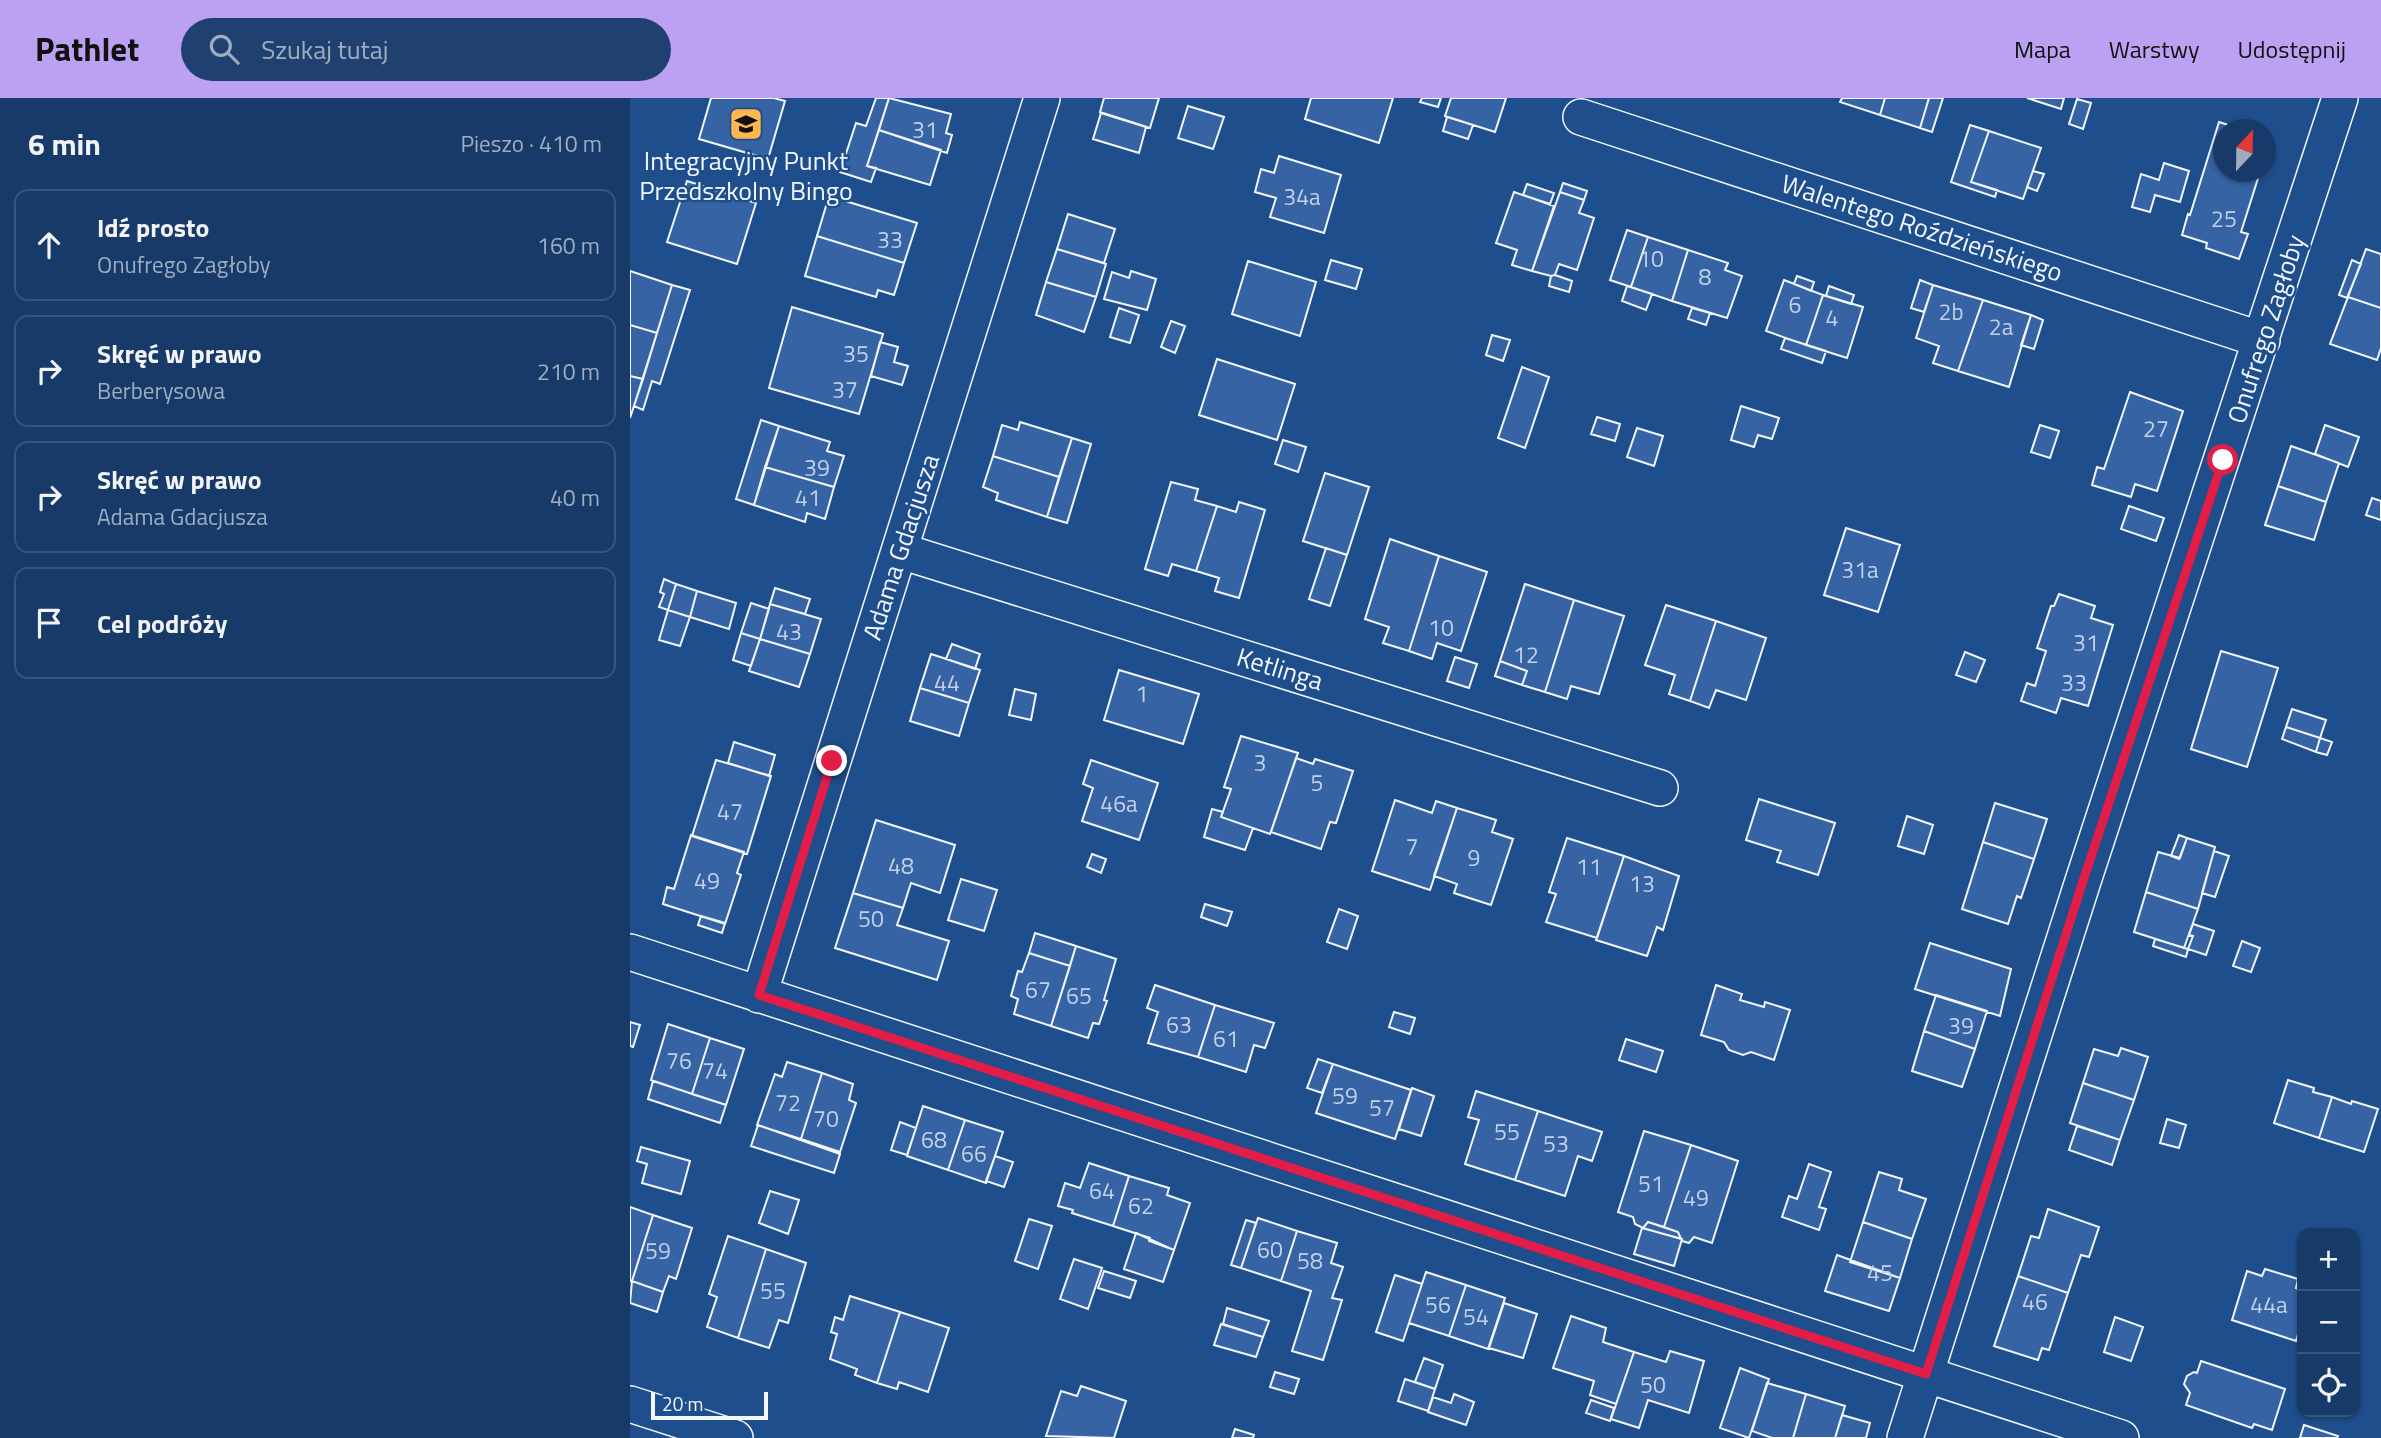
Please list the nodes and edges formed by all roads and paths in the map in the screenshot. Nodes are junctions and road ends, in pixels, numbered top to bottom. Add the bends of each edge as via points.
1 (1042, 98) edge
2 (2340, 98) edge
3 (1581, 117) dead end
4 (2262, 340) junction
5 (901, 551) junction
6 (1660, 788) dead end
7 (630, 952) edge
8 (759, 995) junction
9 (1926, 1374) junction
10 (630, 1404) edge
11 (735, 1438) edge
12 (1905, 1438) edge
13 (2121, 1438) edge

1 - 5 street, Adama Gdacjusza
2 - 4 street, Onufrego Zagłoby
3 - 4 street, Walentego Roździeńskiego
4 - 9 street, Onufrego Zagłoby
5 - 6 street, Ketlinga
5 - 8 street, Adama Gdacjusza
7 - 8 street
8 - 9 street
9 - 12 street, Onufrego Zagłoby
9 - 13 street
10 - 11 street

